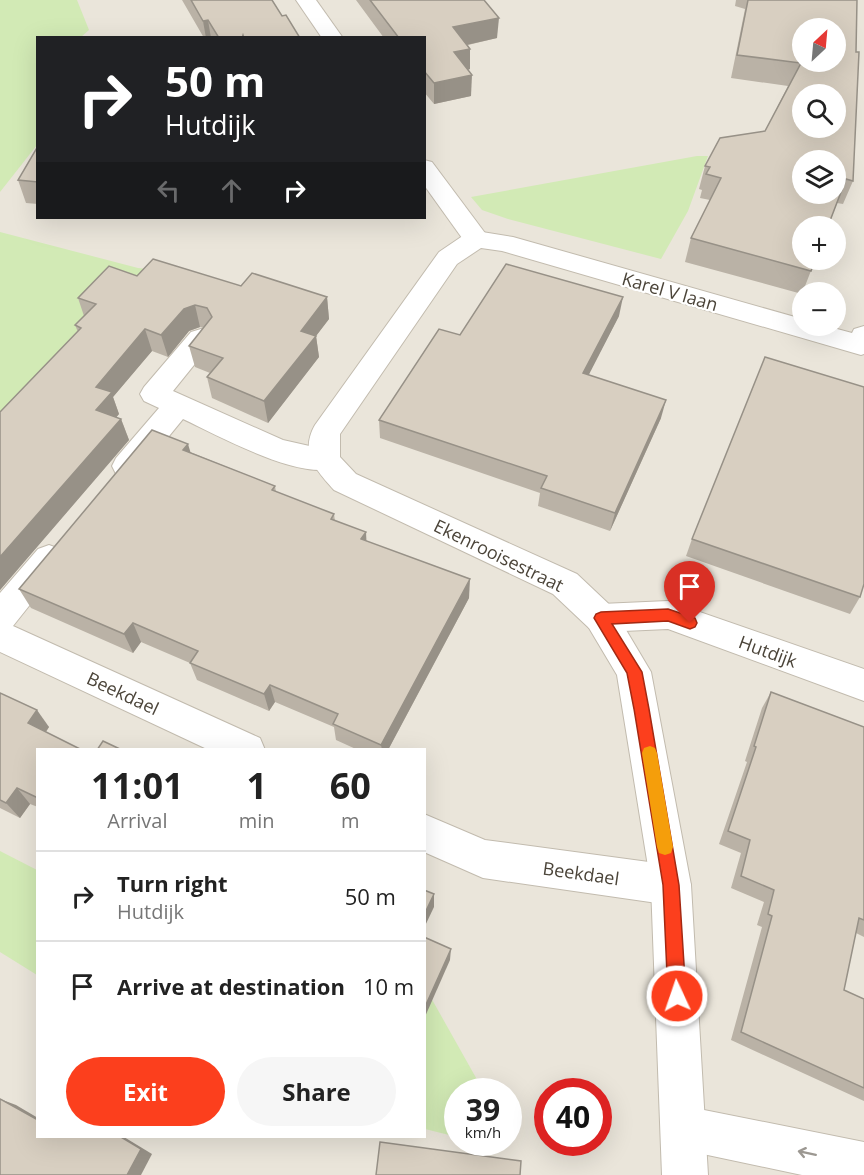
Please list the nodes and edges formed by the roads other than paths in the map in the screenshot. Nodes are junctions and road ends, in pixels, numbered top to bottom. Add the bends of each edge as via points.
1 (306, 0) edge
2 (332, 36) edge
3 (426, 170) edge
4 (476, 239) junction
5 (201, 339) edge
6 (863, 342) edge
7 (178, 405) junction
8 (325, 460) junction
9 (111, 484) edge
10 (67, 537) edge
11 (0, 617) edge
12 (601, 618) junction
13 (0, 636) edge
14 (864, 686) edge
15 (243, 748) edge
16 (426, 833) edge
17 (671, 885) junction
18 (684, 1128) junction
19 (864, 1165) edge
20 (685, 1175) edge

1 - 2 street
3 - 4 street
4 - 6 street, Karel V laan via 504,243
4 - 8 street via 448,258 325,433
5 - 7 street via 154,394
7 - 8 street via 277,450
7 - 9 street
8 - 12 street, Ekenrooisestraat via 345,482 565,584
10 - 11 street
12 - 14 street, Hutdijk via 668,615
12 - 17 street, Ekenrooisestraat via 634,672
13 - 15 street, Beekdael
16 - 17 street, Beekdael via 483,859
17 - 18 street, Ekenrooisestraat
19 -> 18 street
18 - 20 street, Ekenrooisestraat

